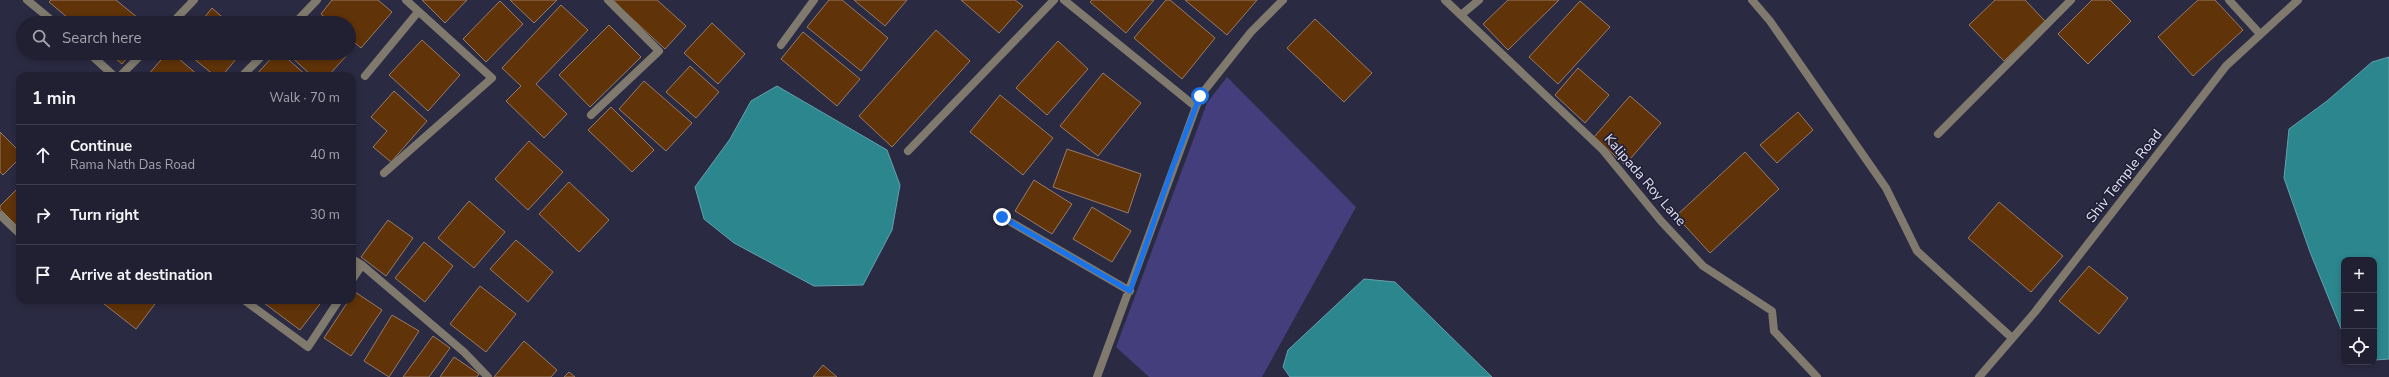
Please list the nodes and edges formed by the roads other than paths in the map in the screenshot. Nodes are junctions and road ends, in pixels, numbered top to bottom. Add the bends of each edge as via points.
1 (27, 0) edge
2 (194, 0) edge
3 (317, 0) edge
4 (406, 0) edge
5 (608, 0) edge
6 (814, 0) edge
7 (1054, 0) edge
8 (1064, 0) edge
9 (1283, 0) edge
10 (1445, 0) edge
11 (1479, 0) edge
12 (1752, 0) edge
13 (2071, 0) edge
14 (2229, 0) edge
15 (2298, 0) edge
16 (418, 12) junction
17 (1461, 15) junction
18 (46, 16) edge
19 (179, 16) edge
20 (302, 16) edge
21 (2260, 34) junction
22 (781, 44) dead end
23 (97, 60) edge
24 (136, 60) edge
25 (258, 60) edge
26 (110, 72) edge
27 (124, 72) edge
28 (246, 72) edge
29 (365, 76) dead end
30 (1196, 107) junction
31 (591, 115) dead end
32 (1938, 134) dead end
33 (908, 150) dead end
34 (384, 173) dead end
35 (0, 215) edge
36 (1002, 217) dead end
37 (16, 230) edge
38 (356, 261) edge
39 (362, 265) junction
40 (356, 274) edge
41 (1130, 291) junction
42 (249, 304) edge
43 (336, 304) edge
44 (2012, 338) junction
45 (488, 377) edge
46 (1097, 377) edge
47 (1817, 377) edge
48 (1979, 377) edge

1 - 18 street
2 - 19 street
3 - 20 street
4 - 16 street
5 - 31 street via 659,51
6 - 22 street
7 - 33 street
8 - 30 street
9 - 30 street via 1251,32 1200,96
10 - 17 street, Kalipada Roy Lane
11 - 17 street
12 - 44 street via 1886,188 1917,251
13 - 32 street
14 - 21 street
15 - 21 street, Shiv Temple Road
16 - 29 street
16 - 34 street via 492,78
17 - 47 street, Kalipada Roy Lane via 1602,150 1661,221 1704,266 1772,311 1774,331
21 - 44 street, Shiv Temple Road via 2226,66
23 - 26 street
24 - 27 street
25 - 28 street
30 - 41 street
35 - 37 street
36 - 41 street
38 - 39 street
39 - 40 street
39 - 45 street via 464,352
41 - 46 street
42 - 43 street via 308,347
44 - 48 street, Shiv Temple Road

